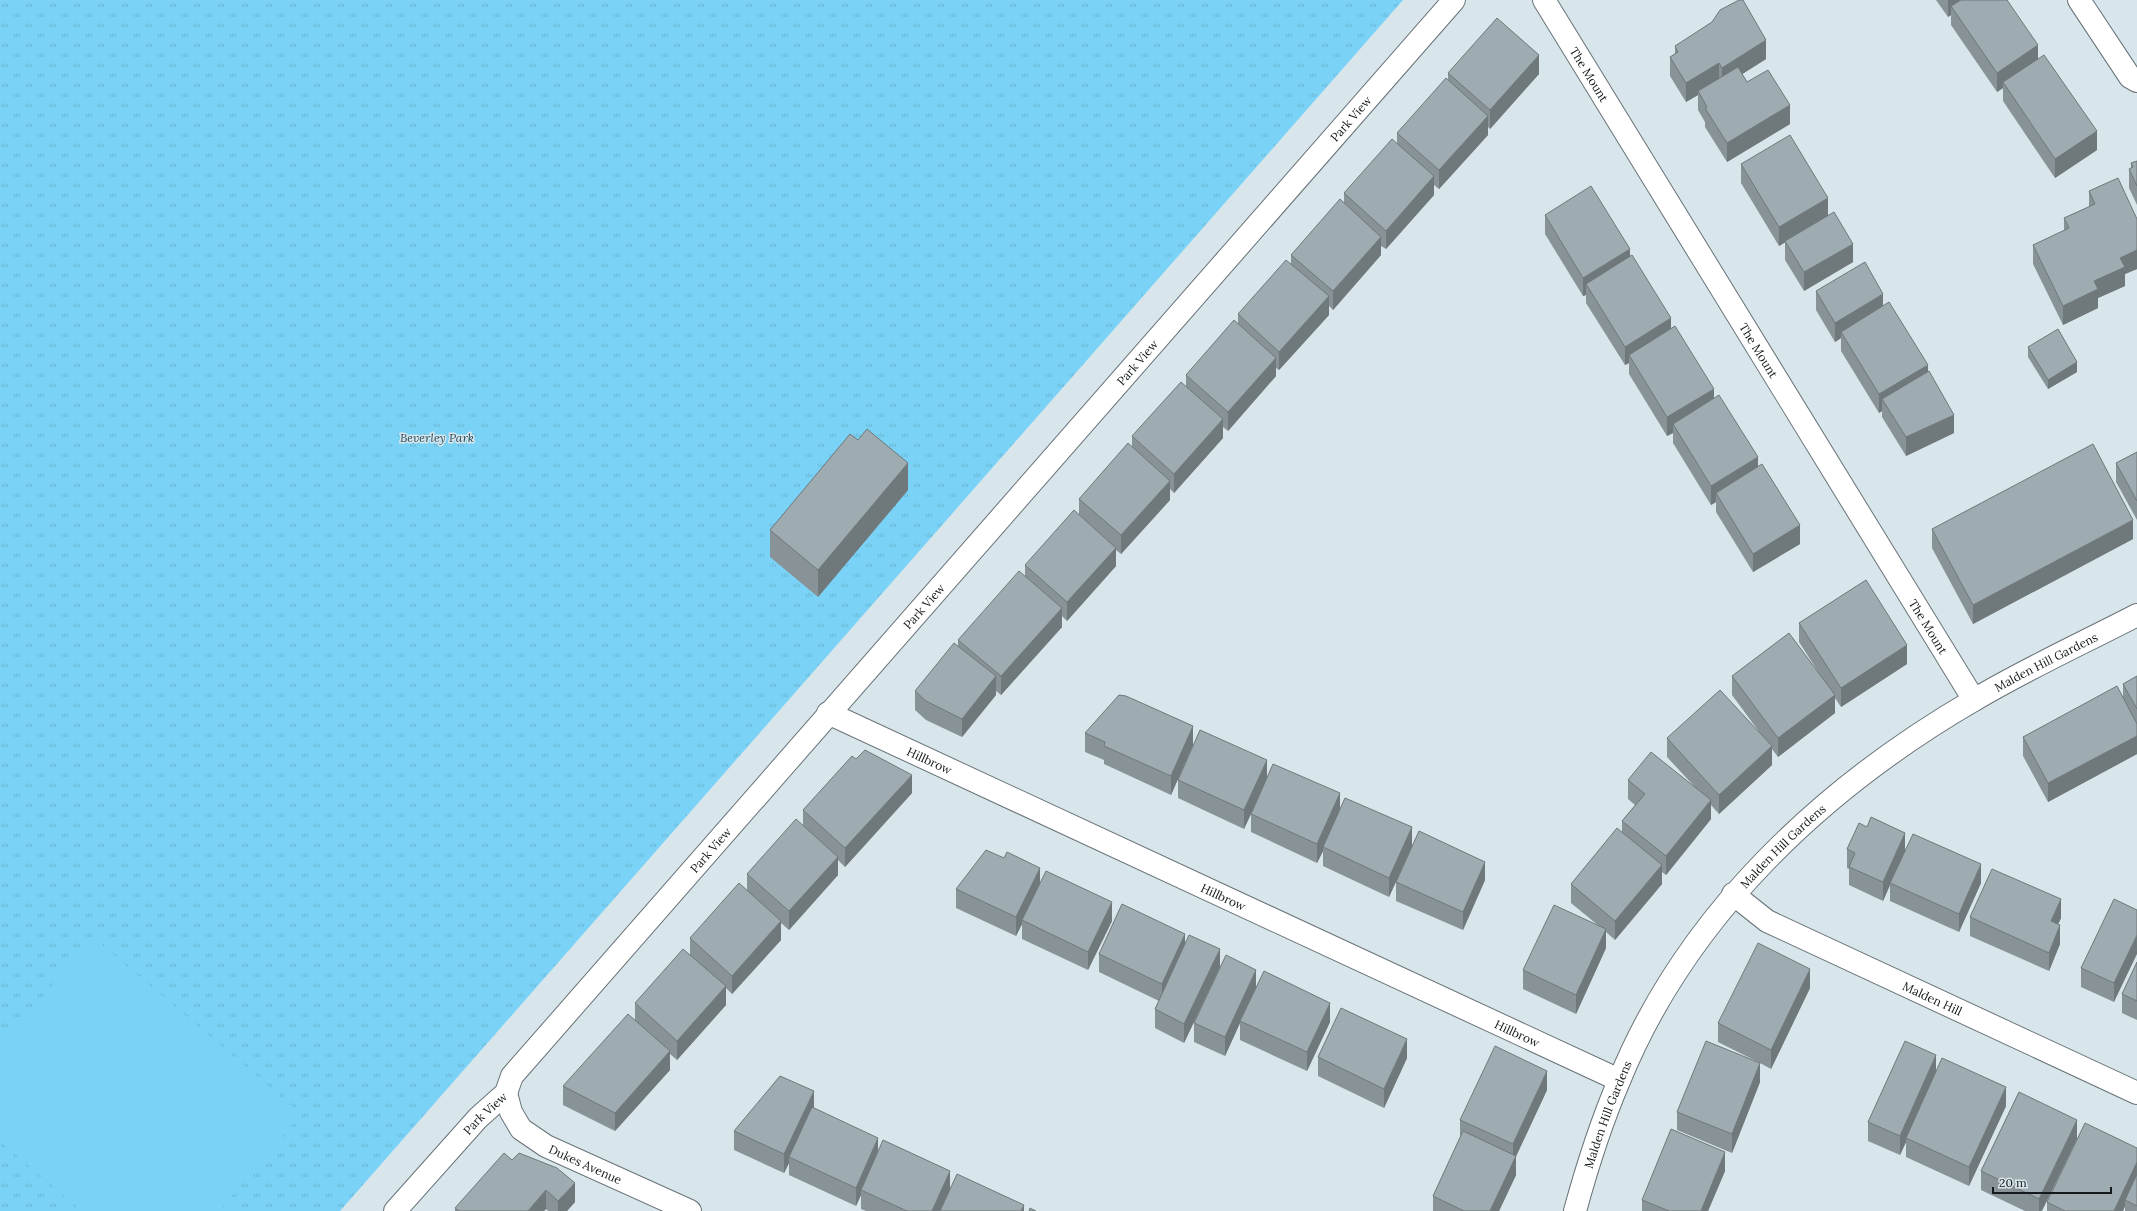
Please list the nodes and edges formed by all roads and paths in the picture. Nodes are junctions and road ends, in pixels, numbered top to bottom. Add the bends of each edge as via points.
1 (1454, 0) edge
2 (1544, 0) edge
3 (2079, 0) edge
4 (2137, 81) edge
5 (2137, 615) edge
6 (1974, 700) junction
7 (828, 713) junction
8 (1733, 894) junction
9 (1619, 1080) junction
10 (506, 1093) junction
11 (2137, 1093) edge
12 (395, 1211) edge
13 (690, 1211) edge
14 (1575, 1211) edge

1 - 7 street, Park View
2 - 6 street, The Mount
3 - 4 street via 2130,77
5 - 6 street, Malden Hill Gardens
6 - 8 street, Malden Hill Gardens via 1910,740 1848,786 1786,839
7 - 9 street, Hillbrow
7 - 10 street, Park View via 512,1076
8 - 9 street, Malden Hill Gardens via 1690,950 1661,997
8 - 11 street, Malden Hill via 1767,921
9 - 14 street, Malden Hill Gardens
10 - 12 street, Park View via 478,1118
10 - 13 street, Dukes Avenue via 511,1112 521,1128 546,1146

